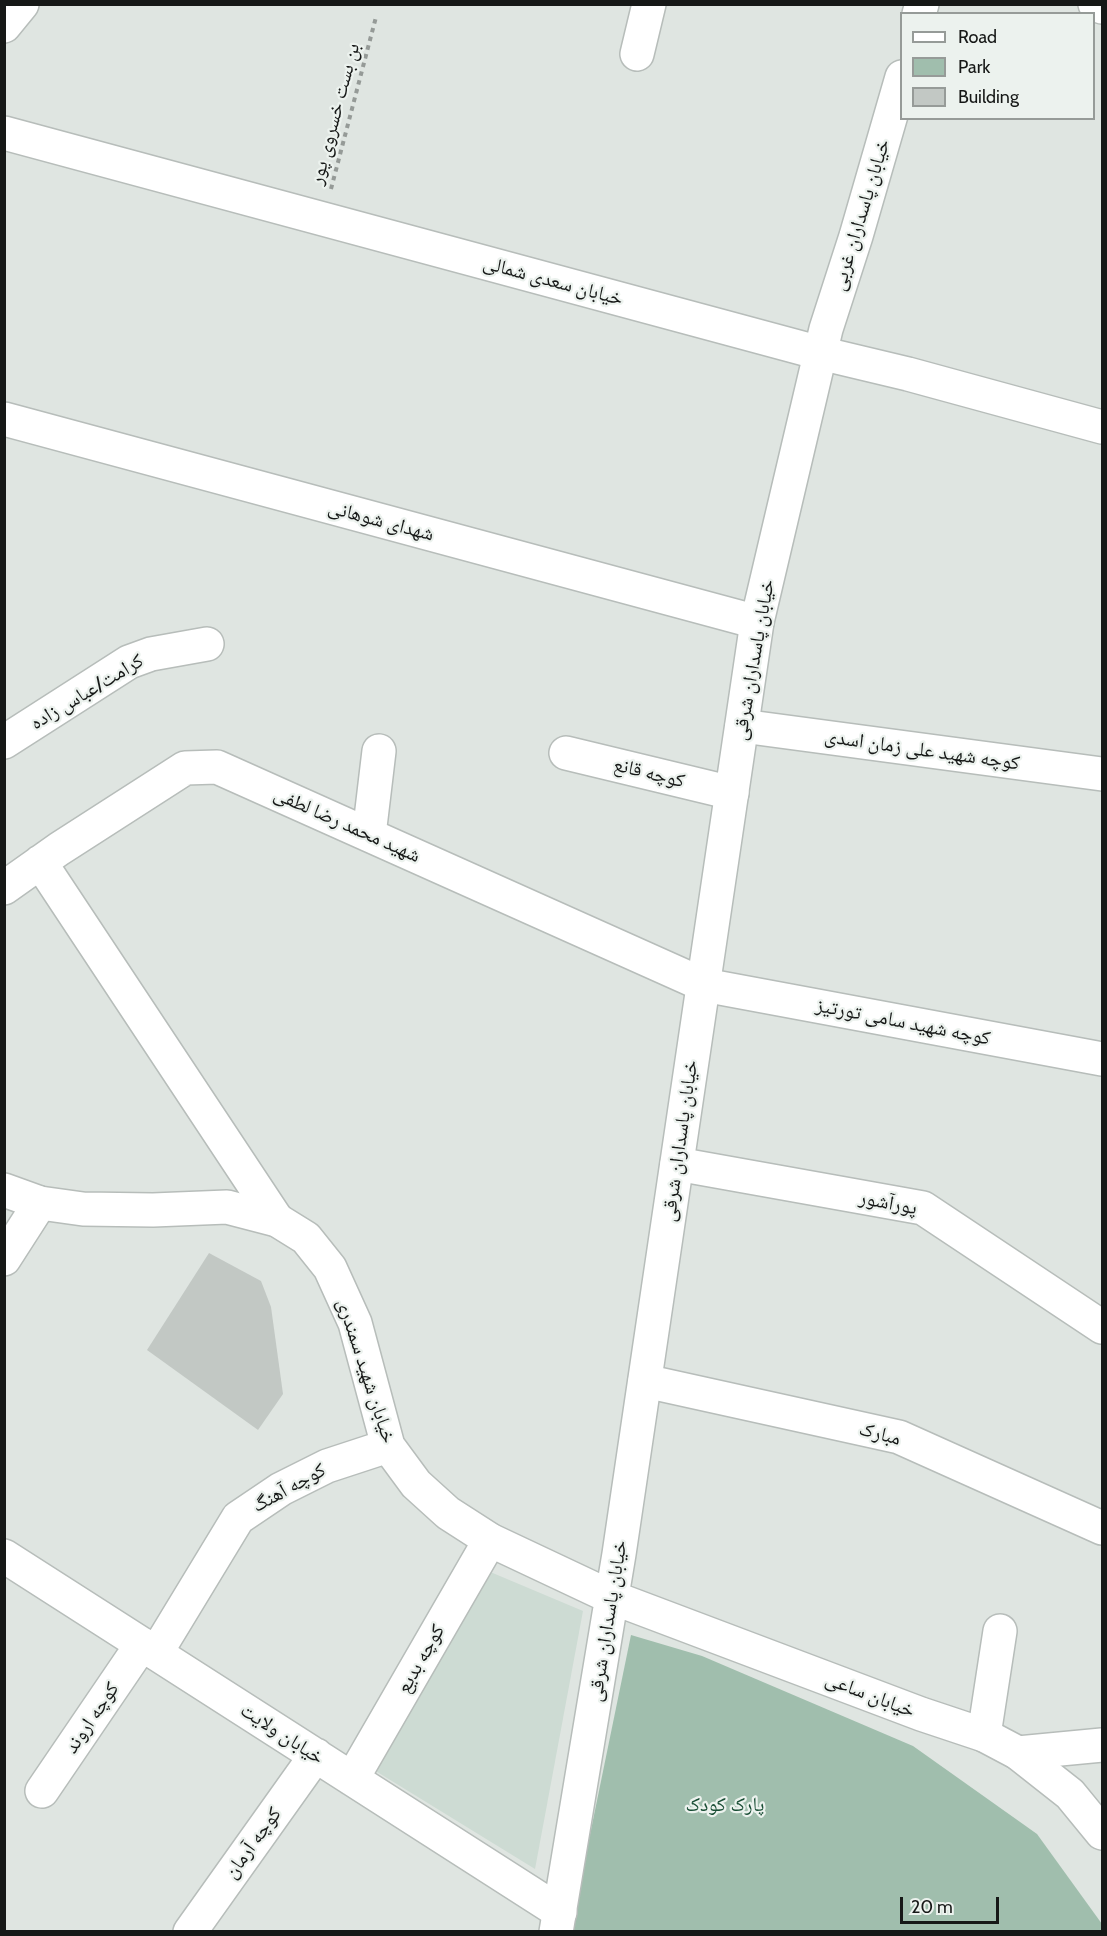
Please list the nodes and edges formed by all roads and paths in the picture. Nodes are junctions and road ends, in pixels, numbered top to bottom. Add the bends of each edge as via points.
1 (21, 4) edge
2 (649, 4) edge
3 (1095, 4) edge
4 (1102, 7) edge
5 (376, 17) dead end
6 (4, 26) edge
7 (636, 54) dead end
8 (900, 84) edge
9 (4, 133) edge
10 (323, 219) junction
11 (820, 353) junction
12 (4, 420) edge
13 (1102, 428) edge
14 (757, 622) junction
15 (207, 644) dead end
16 (742, 726) junction
17 (4, 742) edge
18 (379, 752) dead end
19 (566, 753) dead end
20 (1102, 774) edge
21 (732, 793) junction
22 (369, 835) junction
23 (40, 862) junction
24 (4, 888) edge
25 (704, 985) junction
26 (1102, 1059) edge
27 (677, 1164) junction
28 (4, 1190) edge
29 (40, 1203) junction
30 (277, 1220) junction
31 (4, 1259) edge
32 (1102, 1326) edge
33 (645, 1381) junction
34 (388, 1446) junction
35 (1102, 1528) edge
36 (490, 1540) junction
37 (4, 1556) edge
38 (611, 1597) junction
39 (1000, 1631) dead end
40 (149, 1649) junction
41 (984, 1735) junction
42 (1102, 1745) edge
43 (1018, 1753) junction
44 (316, 1755) junction
45 (352, 1779) junction
46 (42, 1791) dead end
47 (1102, 1833) edge
48 (558, 1922) edge
49 (190, 1932) edge

1 - 6 street
2 - 7 street
3 - 4 street
5 - 10 path, بن بست خسروی پور
8 - 11 street, خیابان پاسداران غربی
9 - 10 street, خیابان سعدی شمالی
10 - 11 street, خیابان سعدی شمالی
11 - 13 street, خیابان سعدی شمالی
11 - 14 street, خیابان پاسداران شرقی
12 - 14 street, شهدای شوهانی
14 - 16 street, خیابان پاسداران شرقی
15 - 17 street, کرامت/عباس زاده via 129,662
16 - 20 street, کوچه شهید علی زمان اسدی
16 - 21 street, خیابان پاسداران شرقی
18 - 22 street
19 - 21 street, کوچه قانع
21 - 25 street, خیابان پاسداران شرقی
22 - 23 street, شهید محمد رضا لطفی via 217,767 185,768
22 - 25 street, شهید محمد رضا لطفی
23 - 24 street, شهید محمد رضا لطفی
23 - 30 street
25 - 26 street, کوچه شهید سامی تورتیز
25 - 27 street, خیابان پاسداران شرقی
27 - 32 street, پورآشور via 923,1208
27 - 33 street, خیابان پاسداران شرقی
28 - 29 street, خیابان شهید سمندری
29 - 30 street, خیابان شهید سمندری via 83,1209 227,1207
29 - 31 street
30 - 34 street, خیابان شهید سمندری via 306,1238 330,1268 355,1323
33 - 35 street, مبارک via 899,1437
33 - 38 street, خیابان پاسداران شرقی
34 - 36 street, خیابان شهید سمندری via 416,1484 448,1513
34 - 40 street, کوچه آهنگ via 318,1470 238,1518
36 - 38 street, خیابان شهید سمندری
36 - 45 street, کوچه بدیع
37 - 40 street, خیابان ولایت
38 - 41 street, خیابان ساعی
38 - 48 street, خیابان پاسداران شرقی
39 - 41 street
40 - 44 street, خیابان ولایت
40 - 46 street, کوچه اروند
41 - 43 street, خیابان ساعی
42 - 43 street
43 - 47 street, خیابان ساعی via 1070,1794
44 - 45 street, خیابان ولایت
44 - 49 street, کوچه آرمان
45 - 48 street, خیابان ولایت

